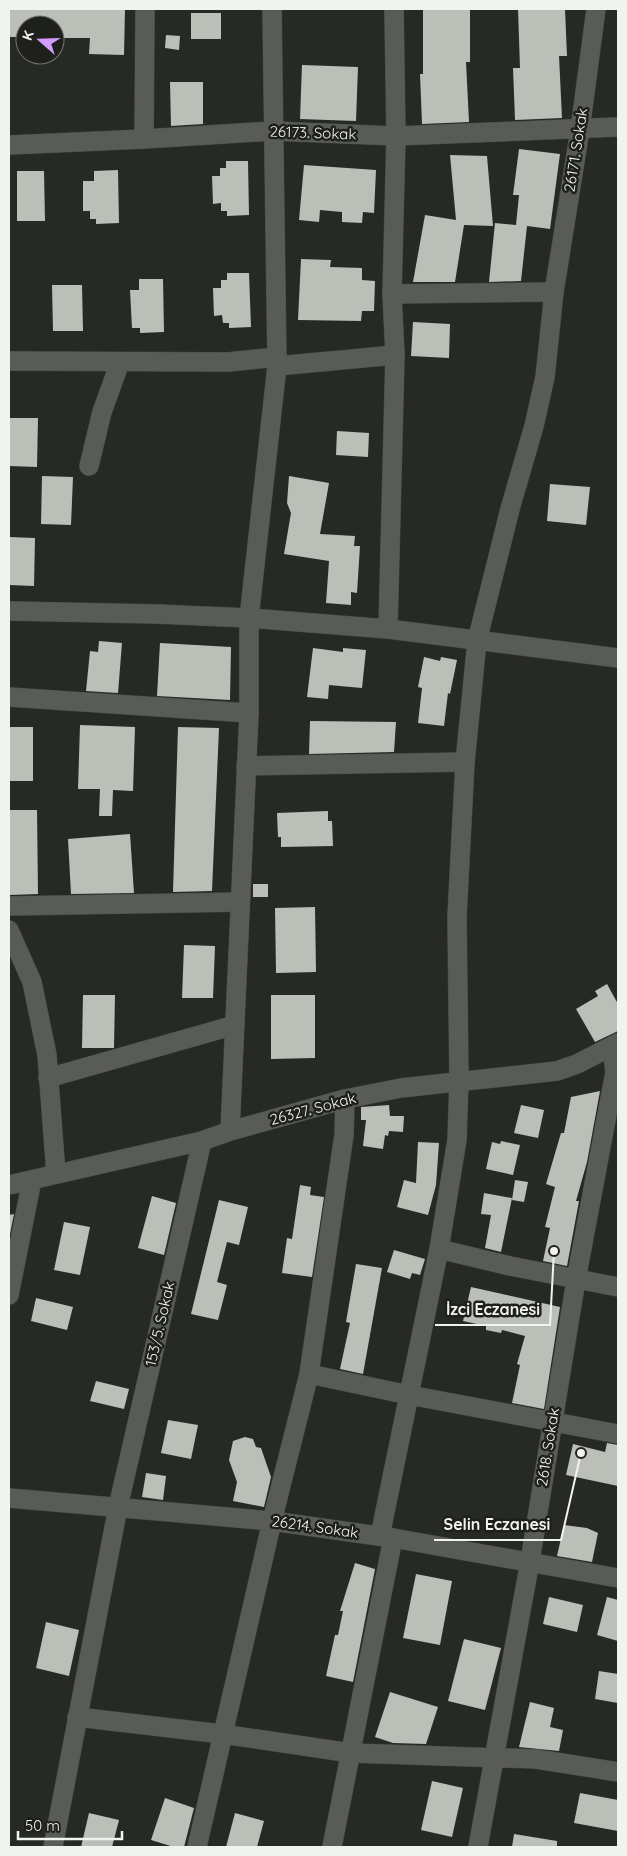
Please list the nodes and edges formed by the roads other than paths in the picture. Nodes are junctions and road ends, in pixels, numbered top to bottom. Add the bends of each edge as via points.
1 (145, 9) edge
2 (272, 9) edge
3 (394, 9) edge
4 (596, 9) edge
5 (618, 127) edge
6 (580, 130) junction
7 (273, 131) junction
8 (396, 136) junction
9 (144, 140) junction
10 (9, 145) edge
11 (554, 292) junction
12 (392, 294) junction
13 (395, 355) junction
14 (9, 360) edge
15 (277, 361) junction
16 (120, 362) junction
17 (89, 466) dead end
18 (9, 611) edge
19 (249, 618) junction
20 (388, 629) junction
21 (477, 641) junction
22 (618, 658) edge
23 (9, 697) edge
24 (249, 713) junction
25 (464, 762) junction
26 (246, 766) junction
27 (240, 902) junction
28 (9, 906) edge
29 (9, 930) edge
30 (235, 1025) junction
31 (615, 1045) edge
32 (48, 1078) junction
33 (459, 1080) junction
34 (345, 1099) junction
35 (230, 1131) junction
36 (202, 1141) junction
37 (56, 1174) junction
38 (32, 1180) junction
39 (9, 1185) edge
40 (439, 1248) junction
41 (576, 1280) junction
42 (618, 1287) edge
43 (9, 1295) edge
44 (309, 1374) junction
45 (409, 1395) junction
46 (552, 1422) junction
47 (618, 1434) edge
48 (9, 1498) edge
49 (118, 1507) junction
50 (272, 1521) junction
51 (387, 1537) junction
52 (530, 1561) junction
53 (618, 1578) edge
54 (77, 1717) junction
55 (222, 1734) junction
56 (351, 1753) junction
57 (494, 1758) junction
58 (618, 1771) edge
59 (53, 1847) edge
60 (197, 1847) edge
61 (332, 1847) edge
62 (478, 1847) edge

1 - 9 street
2 - 7 street
3 - 8 street
4 - 6 street, 26171. Sokak
5 - 6 street, 26173. Sokak
6 - 8 street, 26173. Sokak
6 - 11 street, 26171. Sokak
7 - 8 street, 26173. Sokak
7 - 9 street, 26173. Sokak
7 - 15 street
8 - 12 street
9 - 10 street, 26173. Sokak
11 - 12 street
11 - 21 street, 26171. Sokak via 545,378
12 - 13 street
13 - 15 street
13 - 20 street
14 - 16 street
15 - 16 street
15 - 19 street
16 - 17 street via 102,412
18 - 19 street
19 - 20 street
19 - 24 street
20 - 21 street
21 - 22 street
21 - 25 street, 26171. Sokak
23 - 24 street
24 - 26 street
25 - 26 street
25 - 33 street, 26171. Sokak via 458,917
26 - 27 street
27 - 28 street
27 - 30 street
29 - 32 street via 32,982
30 - 32 street
30 - 35 street
31 - 33 street, 26327. Sokak via 557,1071
31 - 41 street, 2618. Sokak via 615,1072
32 - 37 street
33 - 34 street, 26327. Sokak
33 - 40 street, 26171. Sokak via 457,1140
34 - 35 street, 26327. Sokak
34 - 44 street via 344,1135
35 - 36 street, 26327. Sokak
36 - 37 street, 26327. Sokak
36 - 49 street, 153/5. Sokak
37 - 38 street, 26327. Sokak
38 - 39 street, 26327. Sokak
38 - 43 street
40 - 41 street
40 - 45 street, 26171. Sokak
41 - 42 street
41 - 46 street, 2618. Sokak
44 - 45 street
44 - 50 street
45 - 46 street
45 - 51 street, 26171. Sokak
46 - 47 street
46 - 52 street, 2618. Sokak
48 - 49 street, 26214. Sokak
49 - 50 street, 26214. Sokak
49 - 54 street, 153/5. Sokak
50 - 51 street, 26214. Sokak
50 - 55 street
51 - 52 street, 26214. Sokak
51 - 56 street, 26171. Sokak
52 - 53 street, 26214. Sokak
52 - 57 street, 2618. Sokak
54 - 55 street
54 - 59 street, 153/5. Sokak
55 - 56 street
55 - 60 street
56 - 57 street
56 - 61 street, 26171. Sokak
57 - 58 street via 536,1759
57 - 62 street, 2618. Sokak

